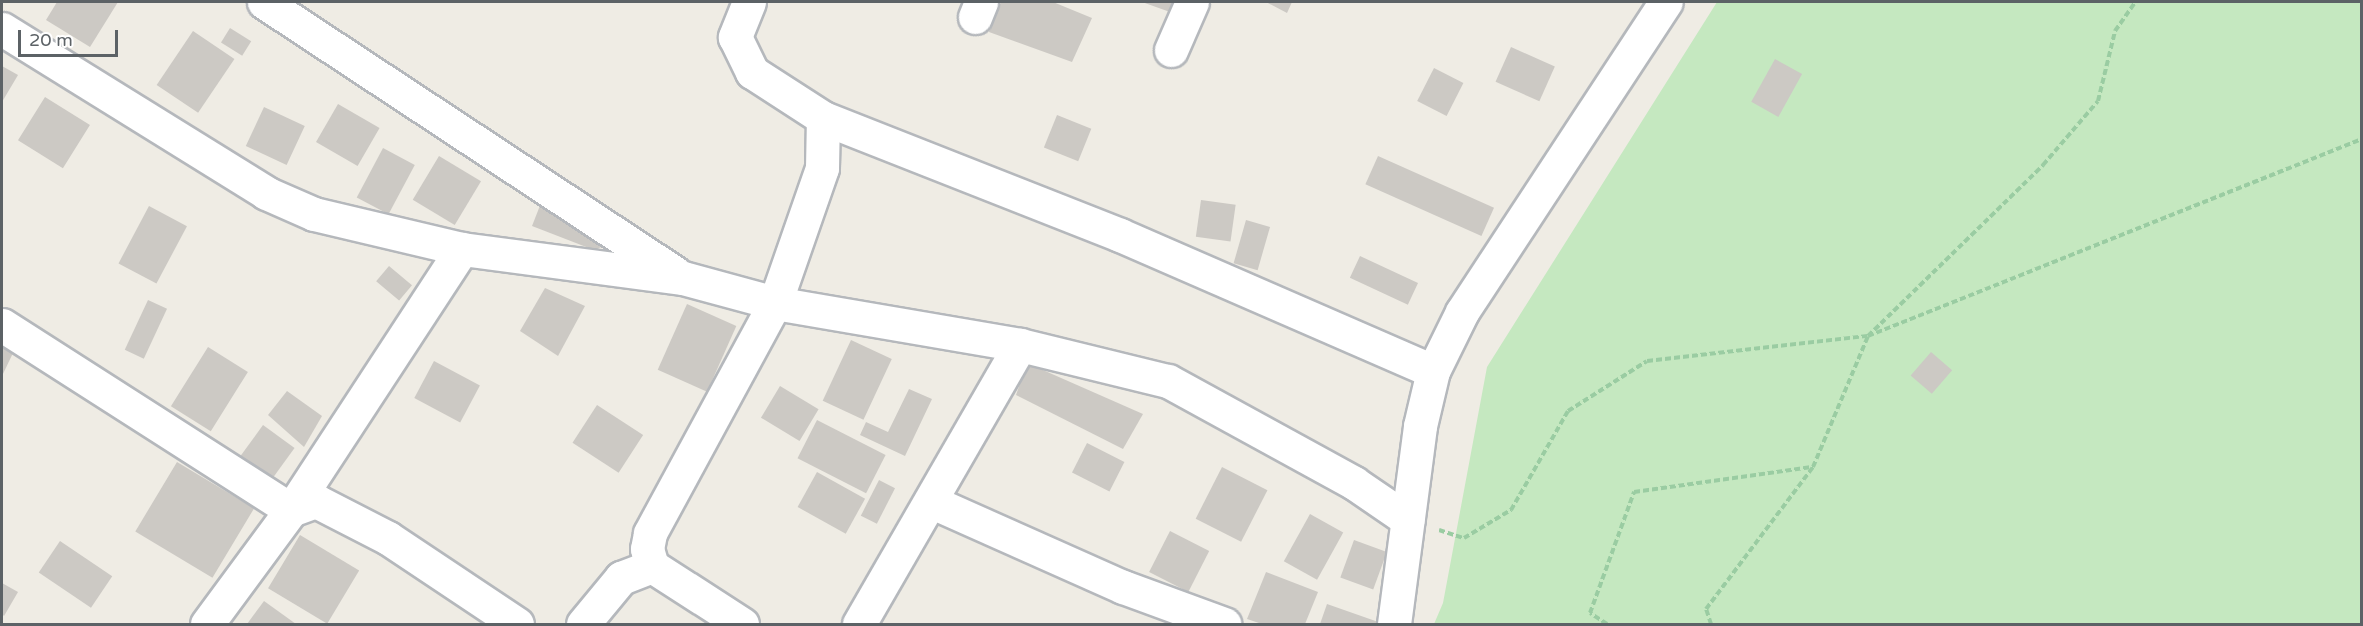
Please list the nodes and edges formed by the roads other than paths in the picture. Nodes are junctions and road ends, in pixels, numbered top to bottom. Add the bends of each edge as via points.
1 (264, 2) edge
2 (749, 2) edge
3 (1191, 2) edge
4 (1666, 2) edge
5 (2, 29) edge
6 (1171, 50) dead end
7 (823, 118) junction
8 (462, 249) junction
9 (683, 278) junction
10 (775, 303) junction
11 (2, 325) edge
12 (1020, 345) junction
13 (1433, 371) junction
14 (932, 502) junction
15 (291, 510) junction
16 (1408, 520) junction
17 (652, 566) junction
18 (207, 624) edge
19 (517, 624) edge
20 (583, 624) edge
21 (742, 624) edge
22 (859, 624) edge
23 (1224, 624) edge
24 (1394, 624) edge

1 - 9 street
2 - 7 street via 735,37 752,72
3 - 6 street
4 - 13 street via 1462,312
5 - 8 street via 266,193 314,214
7 - 10 street via 822,168
7 - 13 street via 1120,235
8 - 9 street
8 - 15 street
9 - 10 street
10 - 12 street
10 - 17 street via 650,533 647,549
11 - 15 street
12 - 14 street
12 - 16 street via 1168,381 1354,483
13 - 16 street via 1420,426
14 - 22 street
14 - 23 street via 1123,586
15 - 18 street
15 - 19 street via 316,501 388,538
16 - 24 street
17 - 20 street via 621,578
17 - 21 street

